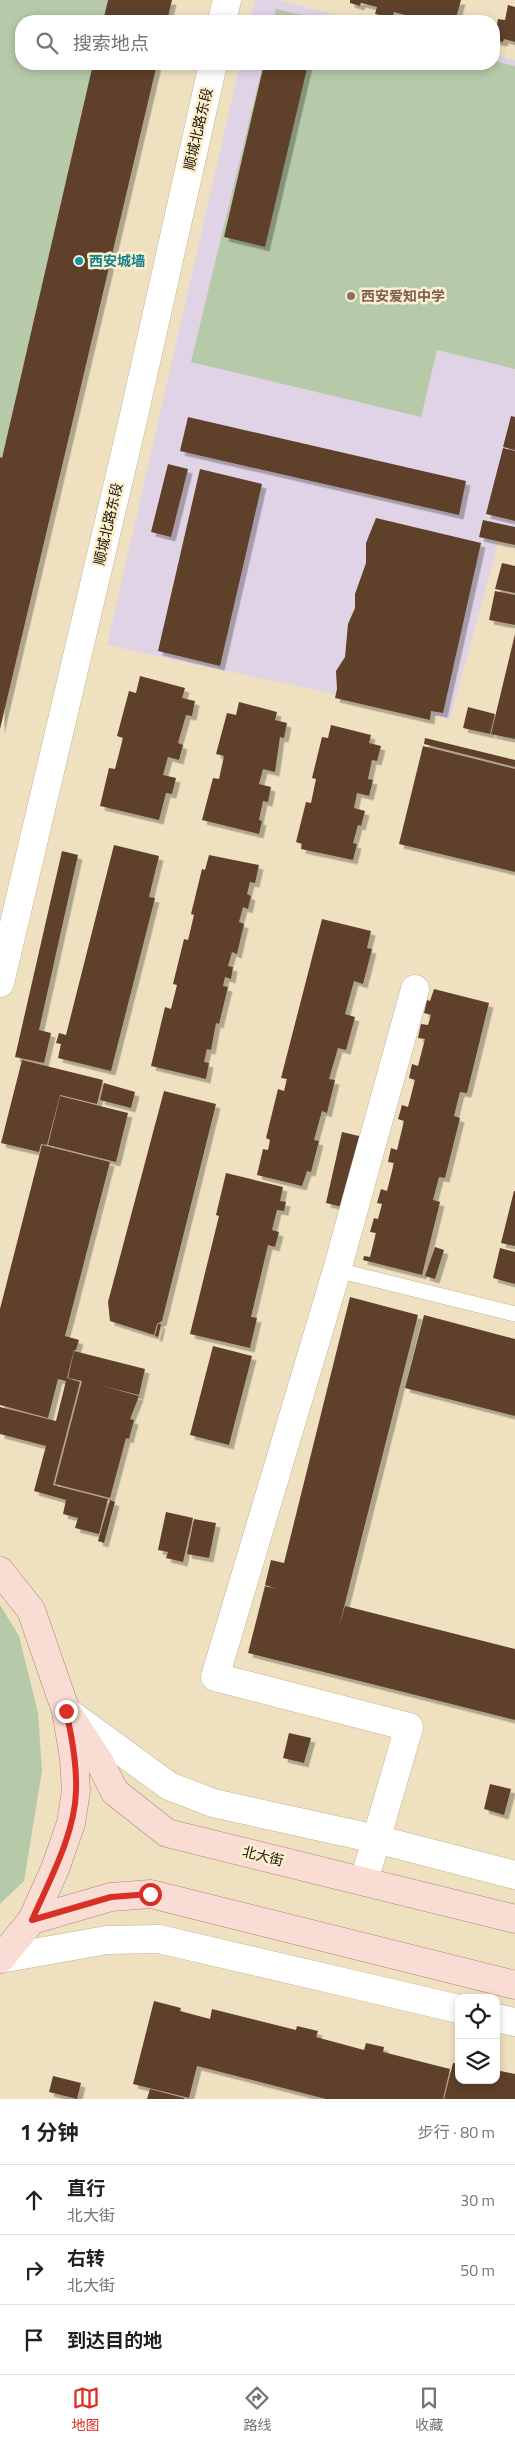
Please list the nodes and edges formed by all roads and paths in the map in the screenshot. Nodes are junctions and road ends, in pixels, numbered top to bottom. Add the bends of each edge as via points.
1 (227, 0) edge
2 (223, 15) edge
3 (212, 70) edge
4 (0, 983) edge
5 (415, 989) dead end
6 (337, 1270) junction
7 (515, 1314) edge
8 (0, 1571) edge
9 (66, 1711) junction
10 (376, 1839) junction
11 (515, 1875) edge
12 (364, 1881) junction
13 (32, 1920) junction
14 (515, 1920) edge
15 (0, 1959) edge
16 (515, 1985) edge
17 (455, 2008) edge
18 (500, 2019) edge
19 (515, 2022) edge

1 - 2 street
3 - 4 street, 顺城北路东段
5 - 6 street
6 - 7 lane
6 - 10 street via 215,1677 409,1727
8 - 9 main road, 北大街 via 30,1610
9 - 10 street via 169,1786 213,1803
9 - 12 main road, 北大街 via 99,1761 114,1792 167,1832
9 - 13 main road, 北大街 via 76,1791 71,1823
10 - 11 street
10 - 12 street
12 - 14 main road, 北大街
13 - 15 main road, 北大街
13 - 16 main road via 111,1897 150,1894
15 - 17 street via 107,1940 159,1939
18 - 19 street

